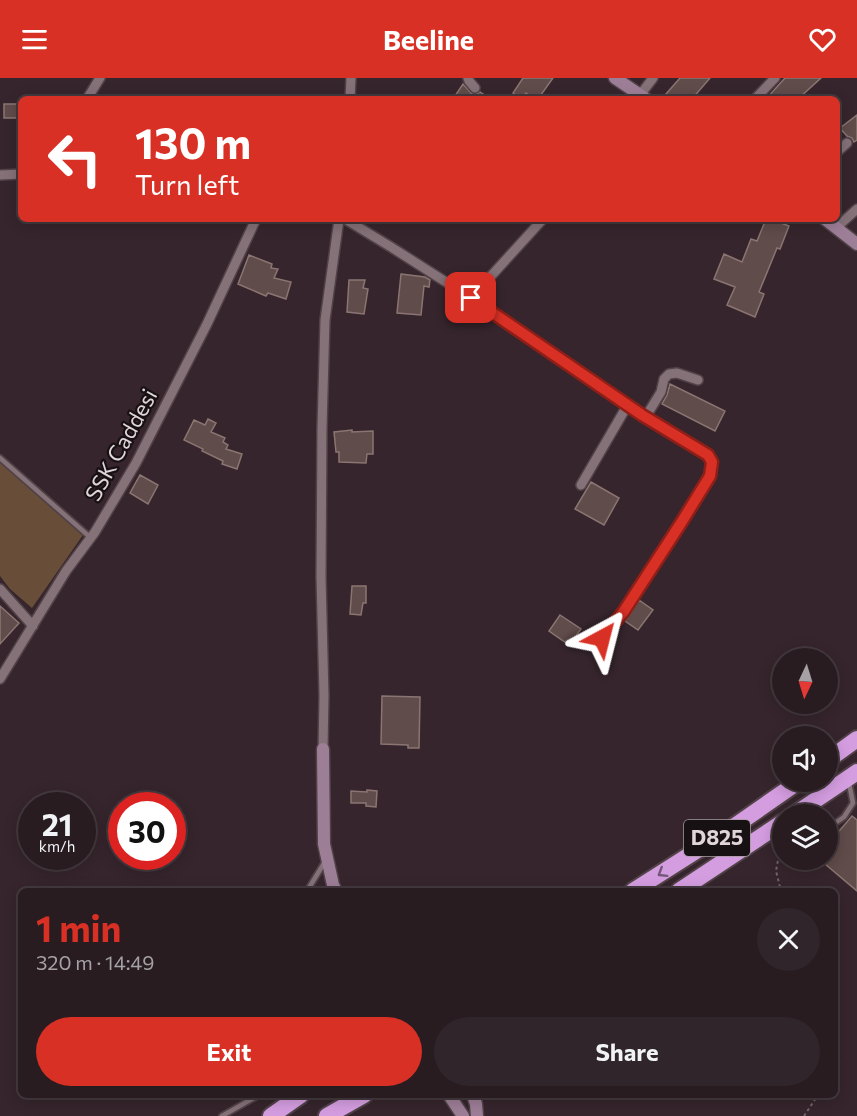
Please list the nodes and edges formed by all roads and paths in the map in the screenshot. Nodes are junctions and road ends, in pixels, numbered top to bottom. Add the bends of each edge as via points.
1 (100, 78) edge
2 (468, 78) edge
3 (615, 78) edge
4 (653, 78) edge
5 (775, 78) edge
6 (351, 82) edge
7 (475, 88) dead end
8 (89, 96) edge
9 (344, 96) edge
10 (638, 96) edge
11 (642, 96) edge
12 (758, 96) edge
13 (847, 143) dead end
14 (840, 149) edge
15 (0, 174) edge
16 (18, 174) edge
17 (857, 209) edge
18 (255, 222) edge
19 (339, 222) edge
20 (350, 222) edge
21 (540, 222) edge
22 (830, 222) edge
23 (837, 227) junction
24 (857, 244) edge
25 (471, 298) junction
26 (698, 380) dead end
27 (627, 406) junction
28 (645, 418) junction
29 (0, 458) edge
30 (581, 485) dead end
31 (91, 538) junction
32 (0, 589) edge
33 (33, 626) junction
34 (602, 638) dead end
35 (0, 679) edge
36 (857, 739) edge
37 (323, 749) joint
38 (838, 753) edge
39 (852, 775) edge
40 (784, 792) edge
41 (810, 804) edge
42 (838, 821) edge
43 (772, 829) edge
44 (768, 832) junction
45 (772, 835) edge
46 (327, 858) junction
47 (776, 870) edge
48 (309, 888) edge
49 (334, 888) edge
50 (638, 888) edge
51 (684, 888) edge
52 (780, 888) edge
53 (254, 1098) edge
54 (297, 1098) edge
55 (359, 1098) edge
56 (451, 1098) edge
57 (474, 1098) edge
58 (816, 1098) edge
59 (222, 1116) edge
60 (271, 1116) edge
61 (327, 1116) edge
62 (463, 1116) edge
63 (477, 1116) edge
64 (804, 1116) edge

1 - 8 street
2 - 7 street
3 - 10 street
4 - 11 street
5 - 12 street
6 - 9 street
13 - 14 street
15 - 16 street
17 - 23 street
18 - 31 street, SSK Caddesi via 172,393
19 - 37 street via 326,320 321,428
20 - 25 street
21 - 25 street
22 - 23 street
23 - 24 street
25 - 27 street
26 - 28 street via 669,374
27 - 28 street
27 - 30 street
28 - 34 street via 708,455 712,462 710,476 624,611
29 - 31 lane
31 - 33 street, SSK Caddesi
32 - 33 street
33 - 35 street, SSK Caddesi
36 - 38 highway
37 - 46 street
39 - 41 highway
39 - 42 lane via 853,803
40 -> 50 highway, D825
43 - 44 highway, D825
44 - 45 lane
44 - 51 highway, D825
46 - 48 lane
46 - 49 street
47 - 52 path
53 - 59 lane
54 - 60 highway
55 - 61 highway
56 - 62 street
57 - 63 street
58 - 64 path

